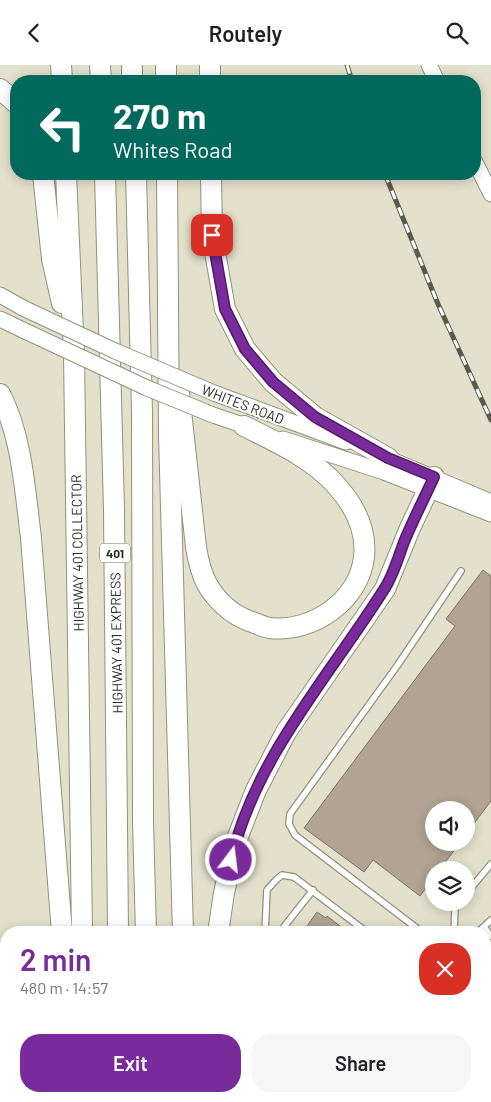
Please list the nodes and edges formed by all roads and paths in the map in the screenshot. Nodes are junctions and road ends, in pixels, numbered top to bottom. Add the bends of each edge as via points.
1 (0, 89) edge
2 (10, 98) edge
3 (481, 175) edge
4 (44, 180) edge
5 (66, 180) edge
6 (105, 180) edge
7 (136, 180) edge
8 (166, 180) edge
9 (212, 180) edge
10 (491, 195) edge
11 (0, 295) edge
12 (0, 319) edge
13 (167, 336) junction
14 (74, 354) junction
15 (0, 394) edge
16 (244, 426) junction
17 (388, 458) junction
18 (432, 483) junction
19 (490, 506) edge
20 (461, 571) dead end
21 (491, 864) edge
22 (475, 883) edge
23 (313, 890) junction
24 (455, 911) edge
25 (61, 926) edge
26 (82, 926) edge
27 (118, 926) edge
28 (146, 926) edge
29 (183, 926) edge
30 (219, 926) edge
31 (265, 926) edge
32 (285, 926) edge
33 (359, 926) edge
34 (414, 926) edge
35 (454, 926) edge

1 - 2 highway
3 - 10 main road
4 - 14 highway via 52,259
5 - 14 highway, HIGHWAY 401 COLLECTOR
6 - 27 highway, HIGHWAY 401 EXPRESS / 401 via 114,510
7 - 28 highway, HIGHWAY 401 EXPRESS / 401 via 142,413
8 - 13 highway
9 - 17 highway via 212,235 225,309 245,349 273,382 315,417
11 - 17 main road, WHITES ROAD, bridge via 115,351 214,393
12 - 16 main road, WHITES ROAD, bridge via 147,388
13 - 16 highway via 176,369 196,547 206,583 216,598 243,619 269,628 296,627 313,622 339,604 354,584 364,558 360,521 352,505 327,475 296,453
13 - 29 highway
14 - 26 highway, HIGHWAY 401 COLLECTOR
15 - 25 highway via 24,476
16 - 18 main road, WHITES ROAD via 384,472
17 - 18 main road, WHITES ROAD
18 - 19 main road, WHITES ROAD
18 - 30 highway via 385,589 286,732 256,790 235,844
20 - 34 lane via 290,814 289,825 295,835
21 - 22 lane
23 - 31 lane via 294,877 282,875 267,890
23 - 32 lane
23 - 33 lane
24 - 35 lane

